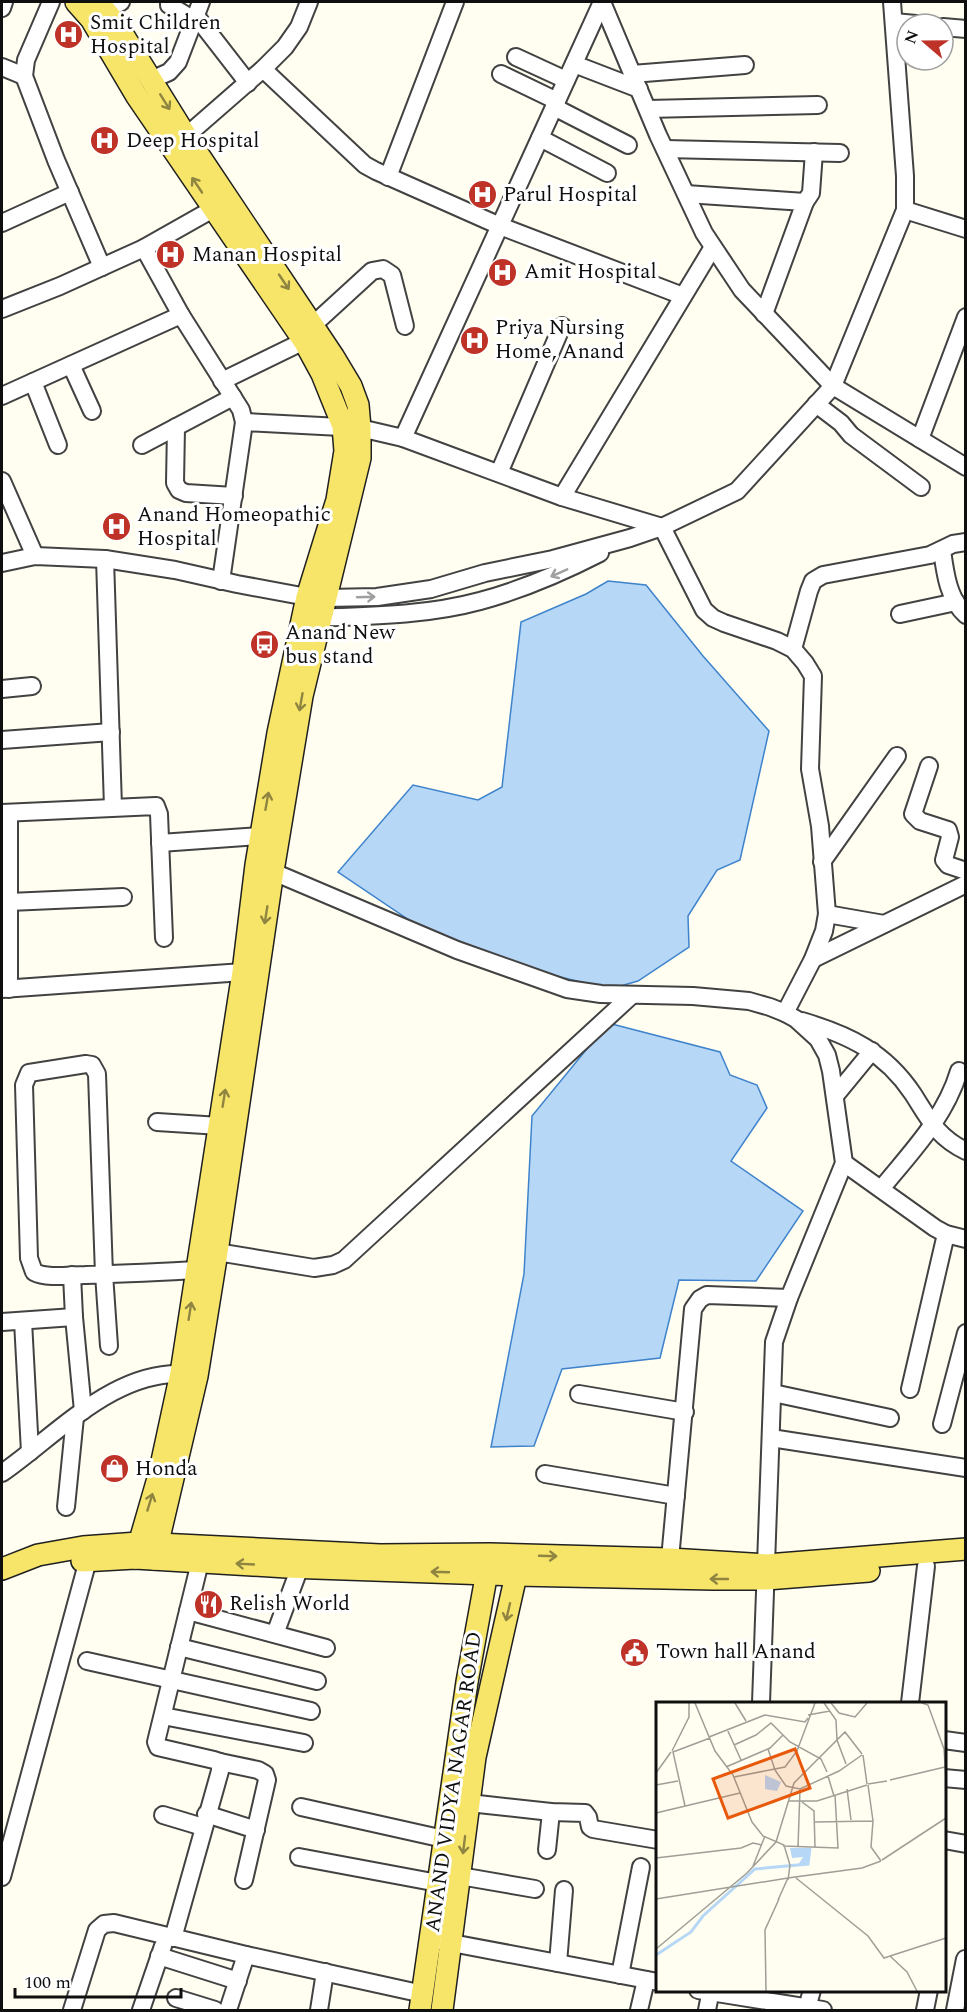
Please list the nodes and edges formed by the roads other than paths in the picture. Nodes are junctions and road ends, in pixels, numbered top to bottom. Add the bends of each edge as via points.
1 (4, 2) edge
2 (51, 2) edge
3 (76, 2) edge
4 (169, 2) edge
5 (309, 2) edge
6 (455, 2) edge
7 (602, 2) edge
8 (892, 2) edge
9 (108, 4) edge
10 (2, 8) edge
11 (197, 13) edge
12 (894, 22) joint
13 (516, 57) dead end
14 (574, 64) junction
15 (745, 65) dead end
16 (2, 67) edge
17 (263, 69) junction
18 (501, 74) dead end
19 (632, 74) junction
20 (24, 76) junction
21 (151, 80) junction
22 (566, 80) junction
23 (248, 82) junction
24 (639, 89) junction
25 (556, 104) junction
26 (818, 105) dead end
27 (648, 109) junction
28 (540, 138) junction
29 (179, 143) junction
30 (628, 145) dead end
31 (665, 149) junction
32 (813, 152) junction
33 (840, 153) dead end
34 (607, 173) dead end
35 (388, 177) junction
36 (70, 192) junction
37 (686, 194) junction
38 (805, 202) junction
39 (213, 209) junction
40 (905, 210) junction
41 (2, 220) edge
42 (500, 226) junction
43 (966, 228) edge
44 (713, 247) junction
45 (144, 248) junction
46 (102, 267) junction
47 (683, 296) junction
48 (2, 309) edge
49 (764, 314) junction
50 (181, 315) junction
51 (966, 317) edge
52 (405, 326) dead end
53 (562, 326) dead end
54 (308, 333) junction
55 (71, 365) junction
56 (222, 381) junction
57 (33, 382) junction
58 (833, 386) junction
59 (2, 396) edge
60 (233, 397) junction
61 (816, 404) junction
62 (92, 411) dead end
63 (244, 422) junction
64 (176, 427) junction
65 (352, 427) junction
66 (403, 438) junction
67 (920, 439) junction
68 (58, 445) dead end
69 (142, 445) dead end
70 (966, 467) edge
71 (499, 473) junction
72 (2, 484) edge
73 (921, 487) dead end
74 (234, 496) junction
75 (562, 496) junction
76 (662, 527) junction
77 (630, 538) junction
78 (966, 542) edge
79 (942, 550) junction
80 (34, 556) junction
81 (105, 559) junction
82 (2, 563) edge
83 (221, 581) junction
84 (314, 608) junction
85 (961, 609) edge
86 (900, 614) dead end
87 (793, 649) junction
88 (32, 687) dead end
89 (2, 689) edge
90 (111, 732) junction
91 (2, 740) edge
92 (897, 756) dead end
93 (929, 766) dead end
94 (113, 807) junction
95 (5, 813) edge
96 (261, 836) junction
97 (160, 843) junction
98 (822, 862) junction
99 (265, 868) junction
100 (966, 871) edge
101 (966, 884) edge
102 (123, 897) dead end
103 (9, 902) junction
104 (827, 914) junction
105 (884, 924) junction
106 (164, 938) dead end
107 (813, 959) junction
108 (243, 972) junction
109 (5, 989) edge
110 (632, 995) junction
111 (790, 1016) junction
112 (872, 1051) junction
113 (959, 1071) dead end
114 (835, 1096) junction
115 (157, 1122) dead end
116 (220, 1126) junction
117 (932, 1126) junction
118 (966, 1151) edge
119 (844, 1163) junction
120 (881, 1189) junction
121 (946, 1234) junction
122 (966, 1239) edge
123 (207, 1260) junction
124 (104, 1274) junction
125 (72, 1275) junction
126 (789, 1298) junction
127 (74, 1317) junction
128 (23, 1321) junction
129 (2, 1323) edge
130 (966, 1334) edge
131 (109, 1346) dead end
132 (189, 1375) junction
133 (910, 1389) dead end
134 (773, 1393) junction
135 (579, 1394) dead end
136 (684, 1412) junction
137 (79, 1414) junction
138 (890, 1418) dead end
139 (942, 1424) dead end
140 (771, 1438) junction
141 (30, 1452) junction
142 (966, 1468) edge
143 (2, 1473) edge
144 (545, 1474) dead end
145 (676, 1496) junction
146 (66, 1507) dead end
147 (966, 1549) edge
148 (146, 1551) junction
149 (670, 1559) junction
150 (88, 1560) junction
151 (200, 1562) junction
152 (966, 1562) edge
153 (488, 1564) junction
154 (519, 1565) junction
155 (926, 1566) junction
156 (300, 1567) junction
157 (2, 1569) edge
158 (766, 1572) junction
159 (2, 1583) edge
160 (188, 1611) junction
161 (275, 1634) junction
162 (179, 1647) junction
163 (326, 1648) dead end
164 (87, 1661) dead end
165 (171, 1681) junction
166 (317, 1681) dead end
167 (761, 1702) edge
168 (910, 1702) edge
169 (312, 1711) dead end
170 (163, 1716) junction
171 (946, 1740) edge
172 (304, 1743) dead end
173 (966, 1743) edge
174 (220, 1762) junction
175 (946, 1778) edge
176 (966, 1780) edge
177 (469, 1803) junction
178 (301, 1807) dead end
179 (551, 1812) junction
180 (163, 1815) dead end
181 (205, 1821) junction
182 (256, 1830) junction
183 (444, 1839) junction
184 (656, 1840) edge
185 (946, 1840) edge
186 (966, 1844) edge
187 (547, 1851) dead end
188 (299, 1857) dead end
189 (641, 1867) dead end
190 (460, 1876) junction
191 (2, 1877) edge
192 (244, 1880) dead end
193 (438, 1883) junction
194 (535, 1889) dead end
195 (564, 1890) dead end
196 (170, 1937) junction
197 (430, 1939) junction
198 (451, 1943) junction
199 (246, 1955) junction
200 (159, 1956) junction
201 (965, 1959) edge
202 (558, 1963) junction
203 (325, 1972) junction
204 (620, 1974) junction
205 (652, 1981) edge
206 (238, 1982) junction
207 (707, 1991) edge
208 (713, 1991) edge
209 (812, 1991) edge
210 (929, 1991) edge
211 (176, 1998) dead end
212 (421, 2002) edge
213 (815, 2009) edge
214 (74, 2010) edge
215 (141, 2010) edge
216 (215, 2010) edge
217 (228, 2010) edge
218 (319, 2010) edge
219 (442, 2010) edge
220 (639, 2010) edge
221 (707, 2010) edge
222 (925, 2010) edge
223 (955, 2010) edge

1 - 10 street
2 - 20 street via 26,60
3 - 29 main road via 91,19 136,95
4 - 11 street
5 - 17 street via 293,38
6 - 35 street
7 - 14 street
7 - 19 street
8 - 12 street
9 - 21 main road
11 - 21 street via 178,63 170,72
11 - 23 street
12 - 40 street
13 - 22 street
14 - 22 street
14 - 24 street
15 - 19 street
16 - 20 street
17 - 23 street
17 - 35 street via 365,165
18 - 25 street
19 - 24 street
20 - 36 street
21 -> 29 main road
22 - 25 street
23 - 29 street
24 - 27 street
25 - 28 street
25 - 30 street
26 - 27 street
27 - 31 street
28 - 34 street
28 - 42 street
39 -> 29 main road
29 -> 54 main road
31 - 32 street
31 - 37 street
32 - 33 street
32 - 38 street via 811,193
35 - 42 street
36 - 41 street
36 - 46 street
37 - 38 street
37 - 44 street
38 - 49 street
39 - 45 street
39 - 54 main road
40 - 43 street
40 - 58 street
42 - 47 street
42 - 66 street
44 - 47 street
44 - 49 street
45 - 46 street
45 - 50 street
46 - 48 street
47 - 75 street
49 - 58 street
50 - 55 street
50 - 56 street
51 - 67 street
52 - 54 street via 392,275 383,269 372,272
53 - 71 street
54 - 56 street
54 - 65 main road via 322,374
55 - 57 street
55 - 62 street
56 - 60 street
57 - 59 street
57 - 68 street
58 - 61 street
58 - 67 street
60 - 63 street
60 - 64 street
61 - 73 street
61 - 76 street via 737,491
63 - 65 street
63 - 74 street
64 - 69 street
64 - 74 street via 175,483 179,490
65 - 66 street
65 - 84 main road
66 - 71 street
67 - 70 street
71 - 75 street
72 - 80 street
74 - 83 street
75 - 76 street
76 - 77 street
76 - 87 street via 704,610 724,623
84 -> 77 street via 431,589
77 -> 84 street via 556,575 479,602 354,618
78 - 79 street
79 - 85 street via 947,581
79 - 87 street via 823,575 813,581
80 - 81 street
80 - 82 street
81 - 83 street
81 - 90 street
83 - 84 street
96 -> 84 main road via 278,733
84 -> 99 main road via 302,696
85 - 86 street
87 - 98 street via 813,676 810,769
88 - 89 street
90 - 91 street
90 - 94 street
92 - 98 street
93 - 100 street via 913,814 920,821 948,830 944,860
94 - 95 street
94 - 97 street via 156,806
95 - 103 street
96 - 97 street
96 - 99 main road
97 - 106 street
98 - 104 street
99 - 108 main road
99 - 110 street via 535,979 567,989
99 -> 123 main road
101 - 105 street
102 - 103 street
103 - 109 street
104 - 105 street
104 - 107 street
105 - 107 street
107 - 111 street
108 - 109 street
116 -> 108 main road
110 - 111 street via 749,1001
110 - 123 street via 344,1260 314,1268
111 - 112 street via 857,1041
111 - 114 street via 818,1039 827,1055
112 - 114 street
112 - 117 street via 898,1075
113 - 117 street via 954,1089
114 - 119 street
115 - 116 street
116 - 123 main road
117 - 118 street
117 - 120 street
119 - 120 street
119 - 126 street
120 - 121 street
121 - 122 street
121 - 133 street
123 - 124 street
123 - 132 main road
124 - 125 street
124 - 125 street via 97,1074 92,1065 86,1064 28,1073 24,1085 31,1266 41,1275
124 - 131 street
125 - 127 street
126 - 134 street via 774,1342
126 - 136 street via 707,1295 700,1299 693,1309
127 - 128 street
127 - 137 street
128 - 129 street
128 - 141 street
130 - 139 street
132 - 137 street via 140,1379
132 - 148 main road via 159,1475
134 - 138 street
134 - 140 street
135 - 136 street
136 - 145 street
137 - 141 street
137 - 146 street
140 - 142 street
140 - 158 street
141 - 143 street
144 - 145 street
145 - 149 street
147 - 158 main road
148 - 150 main road
148 - 151 main road
148 - 153 main road via 263,1550
148 - 157 main road via 83,1546 39,1555
154 -> 149 main road
149 - 158 main road
150 - 159 main road via 44,1568
150 - 191 street
156 -> 151 main road
151 - 160 street
152 - 155 main road
153 - 154 main road
153 -> 156 main road
153 - 183 main road, ANAND VIDYA NAGAR ROAD
158 -> 154 main road
154 -> 177 main road, ANAND VIDYA NAGAR ROAD via 475,1757
155 - 158 main road
155 - 168 street
156 - 161 street
158 - 167 street
160 - 161 street
160 - 162 street
161 - 163 street
162 - 165 street
162 - 166 street
164 - 165 street
165 - 169 street
165 - 170 street
170 - 172 street
170 - 174 street via 158,1747
171 - 173 street
174 - 181 street
174 - 182 street via 265,1773 267,1780
175 - 176 street
177 - 179 street
177 -> 190 main road, ANAND VIDYA NAGAR ROAD
178 - 183 street
179 - 184 street via 585,1813 593,1829
179 - 187 street
180 - 181 street
181 - 182 street
181 - 196 street
182 - 192 street
183 - 193 main road, ANAND VIDYA NAGAR ROAD
185 - 186 street
188 - 193 street
189 - 204 street
190 - 194 street
190 - 198 main road, ANAND VIDYA NAGAR ROAD
193 - 197 main road, ANAND VIDYA NAGAR ROAD
195 - 202 street
196 - 199 street
196 - 200 street
196 - 214 street via 104,1924 93,1939
197 - 198 street
197 - 212 main road, ANAND VIDYA NAGAR ROAD
198 - 202 street
198 - 219 main road, ANAND VIDYA NAGAR ROAD
199 - 203 street
199 - 206 street
200 - 206 street
200 - 215 street
201 - 223 street
202 - 204 street
203 - 212 street
203 - 218 street
204 - 205 street
205 - 220 street
206 - 217 street
207 - 221 street
208 - 213 street
209 - 213 street
210 - 222 street
211 - 216 street

